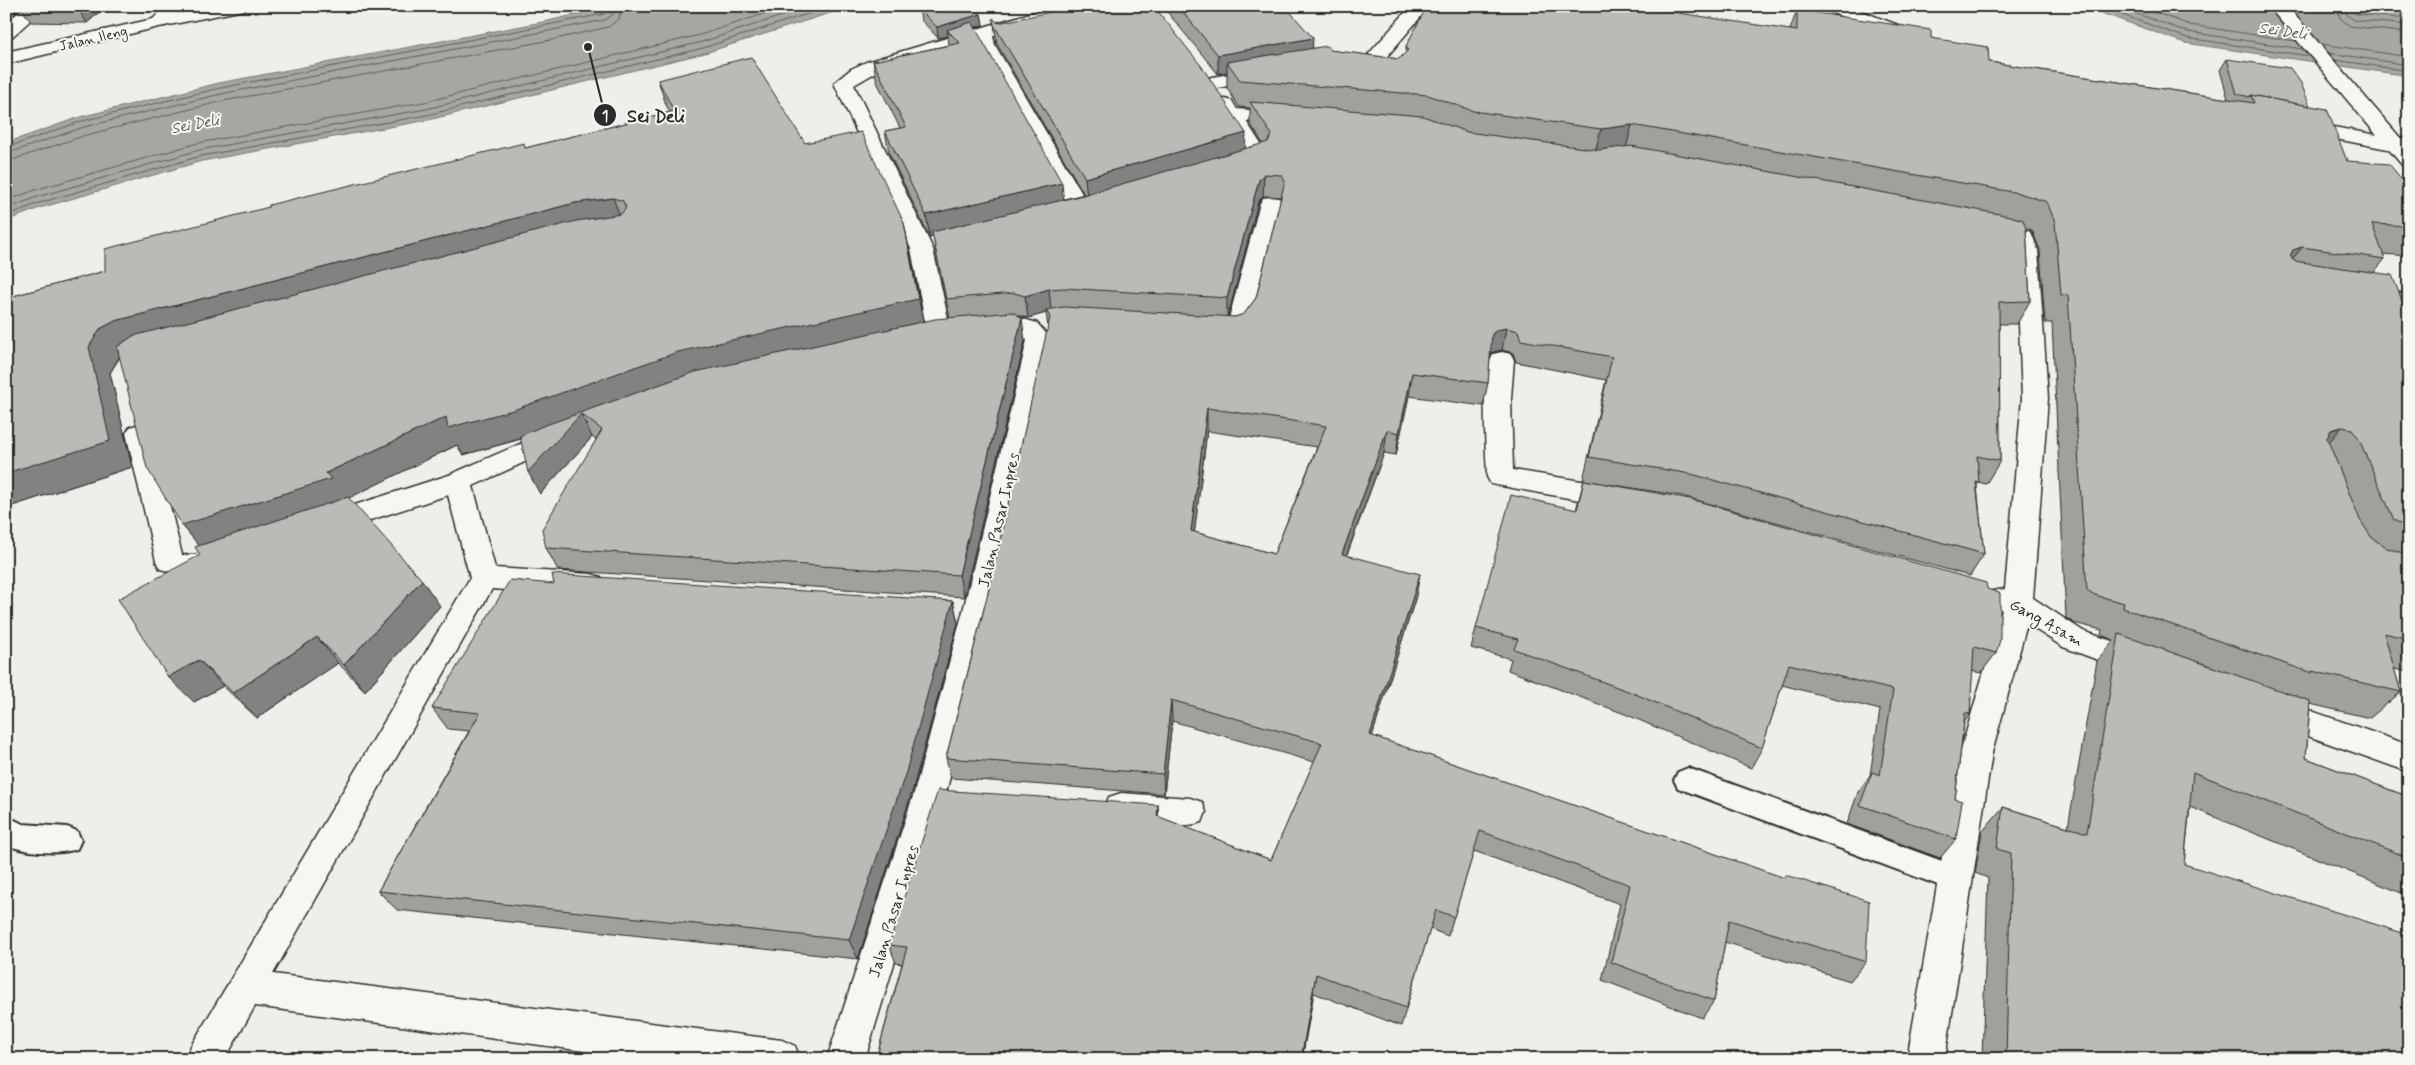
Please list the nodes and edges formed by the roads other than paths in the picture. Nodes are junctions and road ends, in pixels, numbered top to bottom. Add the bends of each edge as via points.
1 (37, 6) edge
2 (177, 6) edge
3 (240, 6) edge
4 (1074, 6) edge
5 (1421, 6) edge
6 (1831, 6) edge
7 (2277, 6) edge
8 (159, 22) junction
9 (6, 33) edge
10 (983, 33) junction
11 (1930, 44) edge
12 (6, 58) edge
13 (1199, 68) edge
14 (1285, 70) edge
15 (1366, 70) edge
16 (1212, 84) junction
17 (1231, 114) junction
18 (1308, 120) edge
19 (2286, 124) edge
20 (2401, 144) edge
21 (2409, 161) edge
22 (1222, 169) edge
23 (1271, 203) dead end
24 (1080, 209) edge
25 (2004, 230) edge
26 (2350, 292) edge
27 (2409, 301) edge
28 (1194, 328) edge
29 (1502, 360) dead end
30 (134, 411) edge
31 (578, 429) edge
32 (458, 482) junction
33 (1644, 501) edge
34 (299, 533) edge
35 (244, 552) edge
36 (484, 578) junction
37 (612, 586) edge
38 (1979, 592) edge
39 (2018, 603) junction
40 (947, 609) edge
41 (977, 610) junction
42 (2166, 672) edge
43 (2250, 702) edge
44 (2409, 759) edge
45 (1688, 780) dead end
46 (1093, 805) edge
47 (1190, 812) dead end
48 (6, 830) edge
49 (67, 840) dead end
50 (1954, 878) junction
51 (247, 988) junction
52 (204, 1059) edge
53 (782, 1059) edge
54 (846, 1059) edge
55 (1926, 1059) edge

1 - 9 street
2 - 8 street
3 - 8 street, Jalan Ileng
4 - 10 street
5 - 15 street
6 - 11 street
7 - 20 street
8 - 12 street, Jalan Ileng
10 - 24 street via 986,44
10 - 41 street, Jalan Pasar Inpres via 873,66 844,83 932,247 929,334 1001,325 1041,325
13 - 16 street
14 - 16 street
16 - 17 street
17 - 18 street
17 - 22 street via 1260,158
19 - 20 street
20 - 21 street
23 - 28 street via 1239,326 1235,330
25 - 39 street via 2022,237 2027,250 2035,398
26 - 27 lane
29 - 33 street via 1498,398 1500,477
30 - 35 street via 170,561 183,567 197,567
31 - 32 street via 542,442
32 - 34 street
32 - 36 street
36 - 37 street
36 - 51 street
38 - 39 street, Gang Asam
39 - 42 street, Gang Asam via 2073,639
39 - 50 street via 1976,753
40 - 41 street
41 - 54 street, Jalan Pasar Inpres via 944,795
43 - 44 street
45 - 50 lane
46 - 47 street
48 - 49 lane via 19,837
50 - 55 street
51 - 52 street
51 - 53 street

